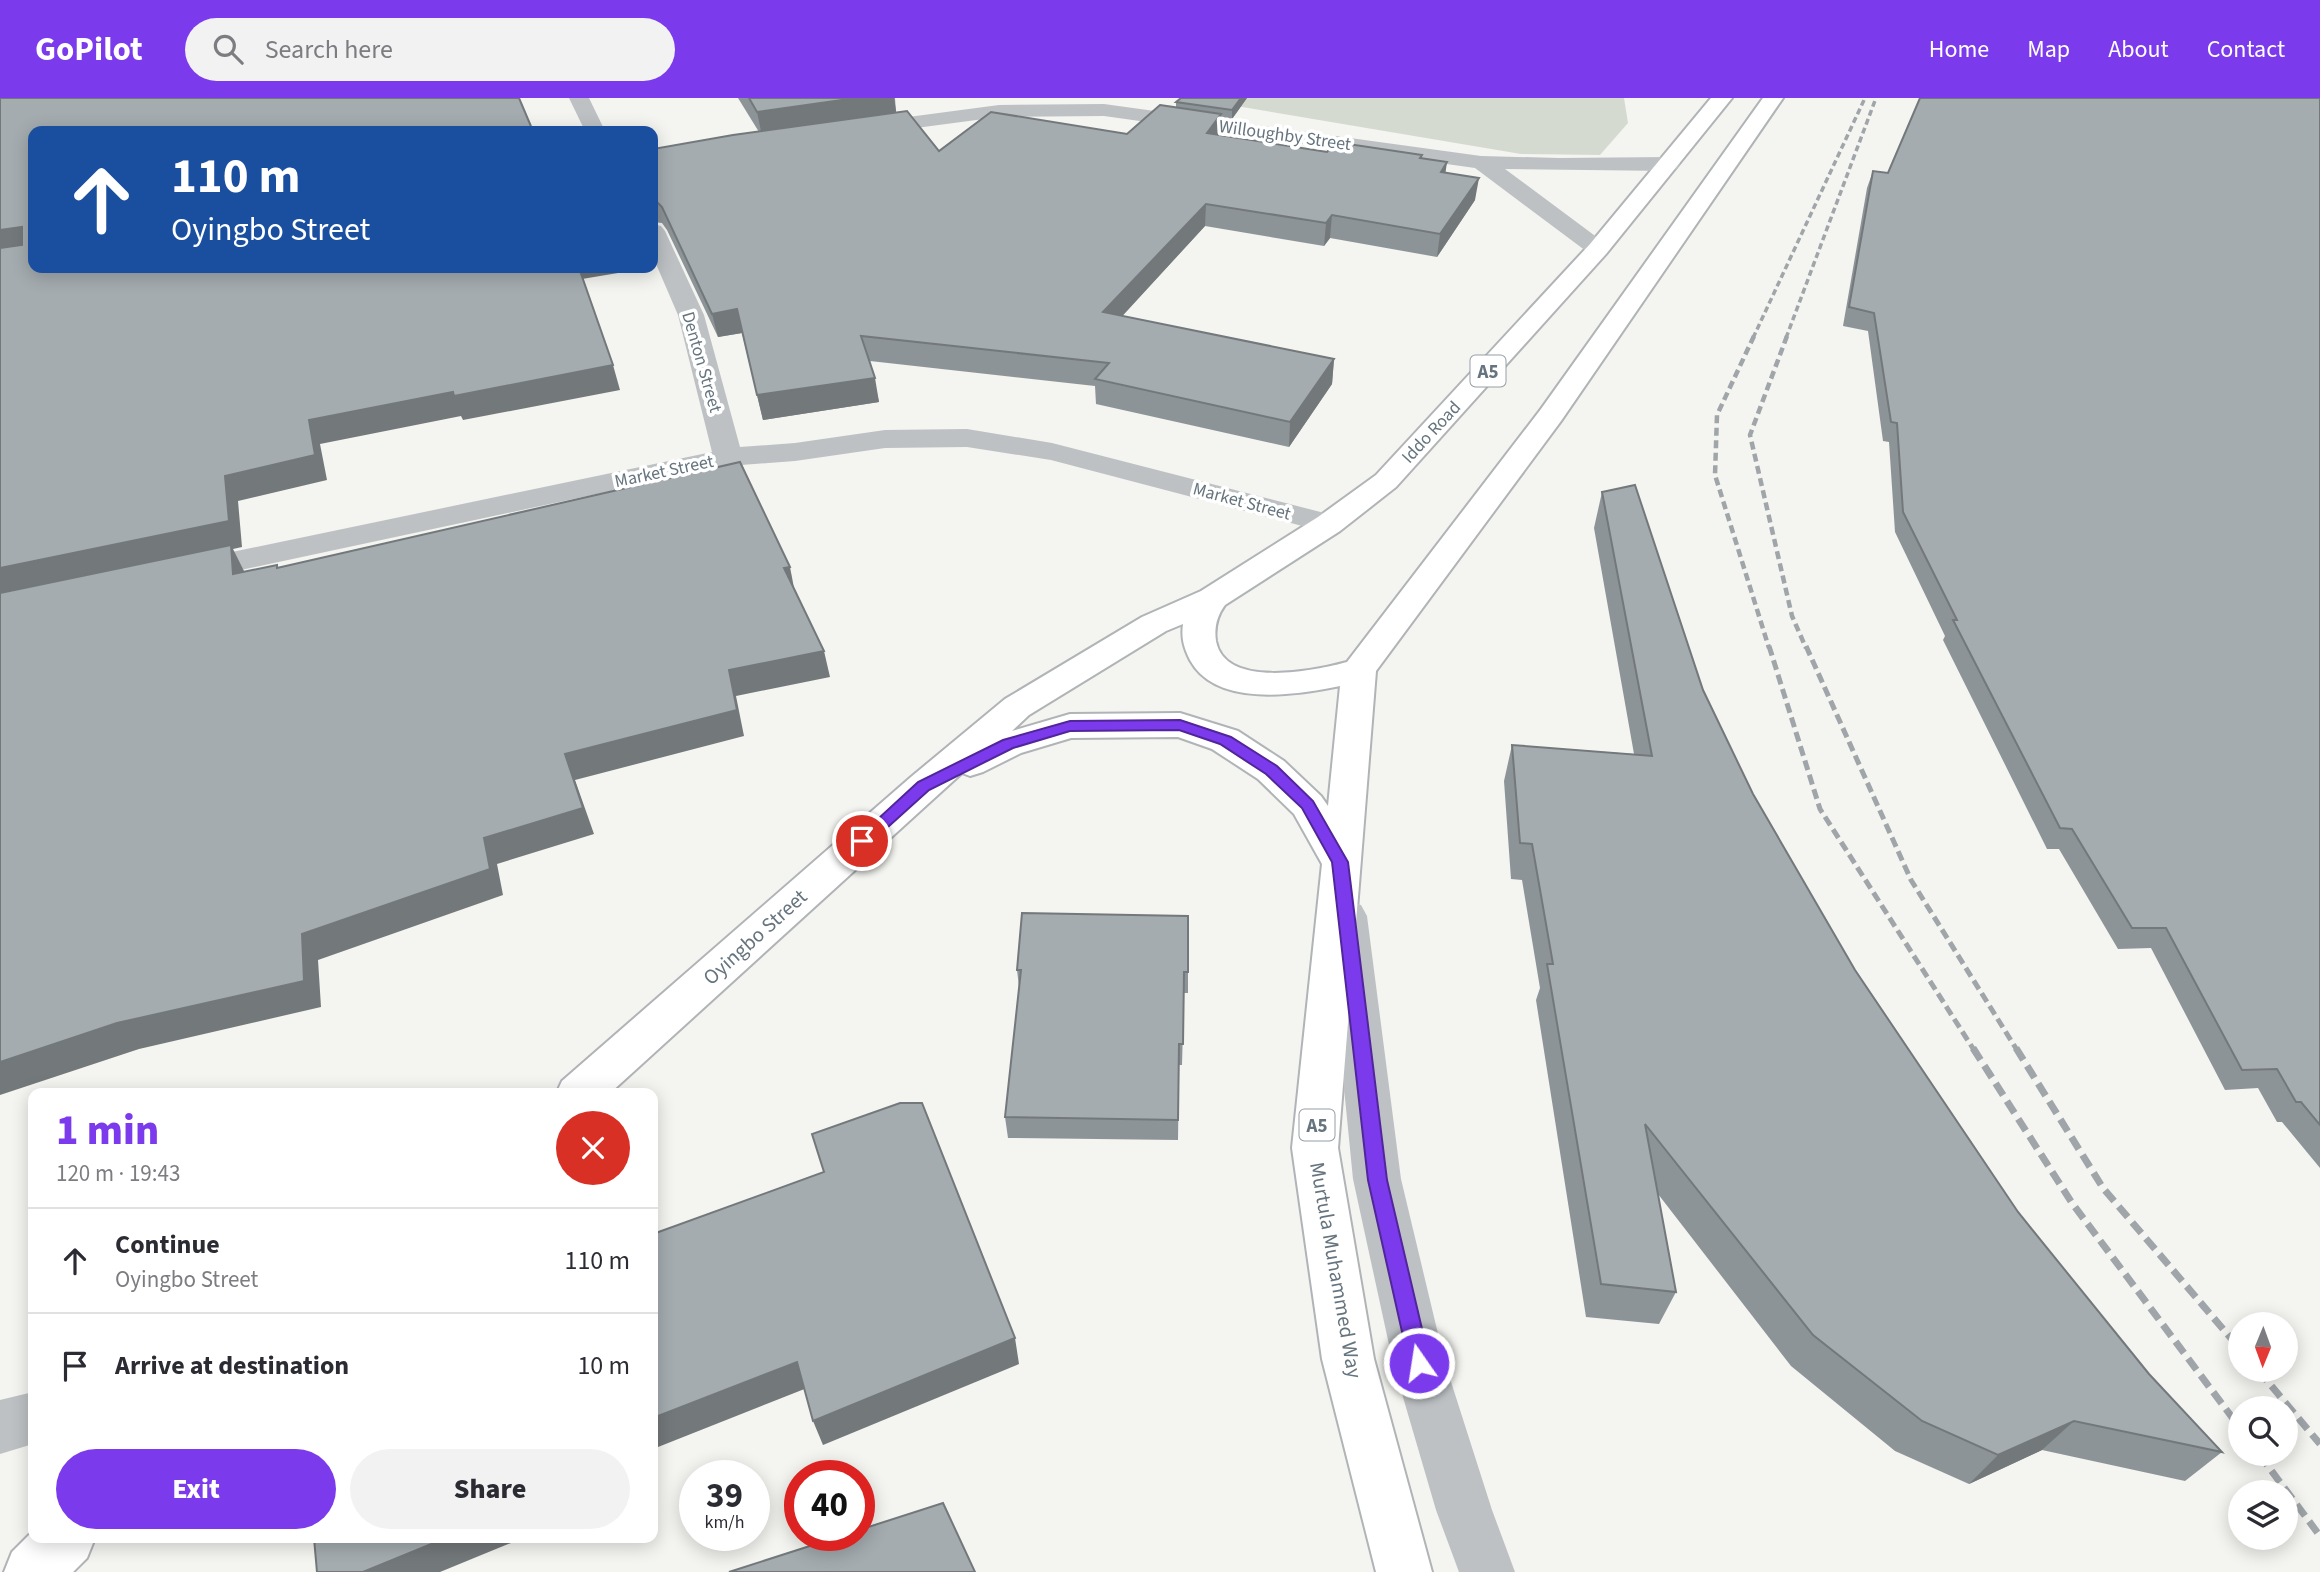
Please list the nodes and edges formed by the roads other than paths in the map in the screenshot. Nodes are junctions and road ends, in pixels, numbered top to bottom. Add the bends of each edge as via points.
1 (579, 98) edge
2 (1722, 98) edge
3 (1773, 98) edge
4 (593, 126) edge
5 (849, 131) edge
6 (1481, 162) junction
7 (1669, 164) junction
8 (658, 242) edge
9 (1598, 249) junction
10 (728, 457) junction
11 (1329, 524) junction
12 (163, 576) edge
13 (1213, 598) junction
14 (1359, 670) junction
15 (923, 786) junction
16 (1340, 862) junction
17 (585, 1088) edge
18 (28, 1419) edge
19 (0, 1427) edge
20 (62, 1543) edge
21 (32, 1572) edge
22 (1404, 1572) edge
23 (1487, 1572) edge

1 - 4 street
2 - 7 highway, Iddo Road / A5
3 - 14 highway via 1543,426
5 - 6 street, Willoughby Street via 999,111 1104,110
6 - 7 street, Willoughby Street
6 - 9 street
7 - 9 highway, Iddo Road / A5
8 - 10 street, Denton Street via 691,315
9 - 11 highway, Iddo Road / A5 via 1386,481
10 - 11 street, Market Street via 885,439 967,438 1052,452
10 - 12 street, Market Street
11 - 13 highway, Iddo Road / A5
13 - 14 highway via 1200,616 1200,644 1205,661 1217,673 1268,684
13 - 15 highway, Oyingbo Street via 1154,624 1017,707
14 - 16 highway, Murtula Muhammed Way / A5
15 - 16 highway via 1008,744 1070,726 1180,725 1225,740 1271,770 1308,804
15 - 17 highway, Oyingbo Street
16 - 22 highway, Murtula Muhammed Way / A5 via 1315,1148 1348,1359
16 - 23 street via 1377,1180 1419,1363
18 - 19 street
20 - 21 highway

